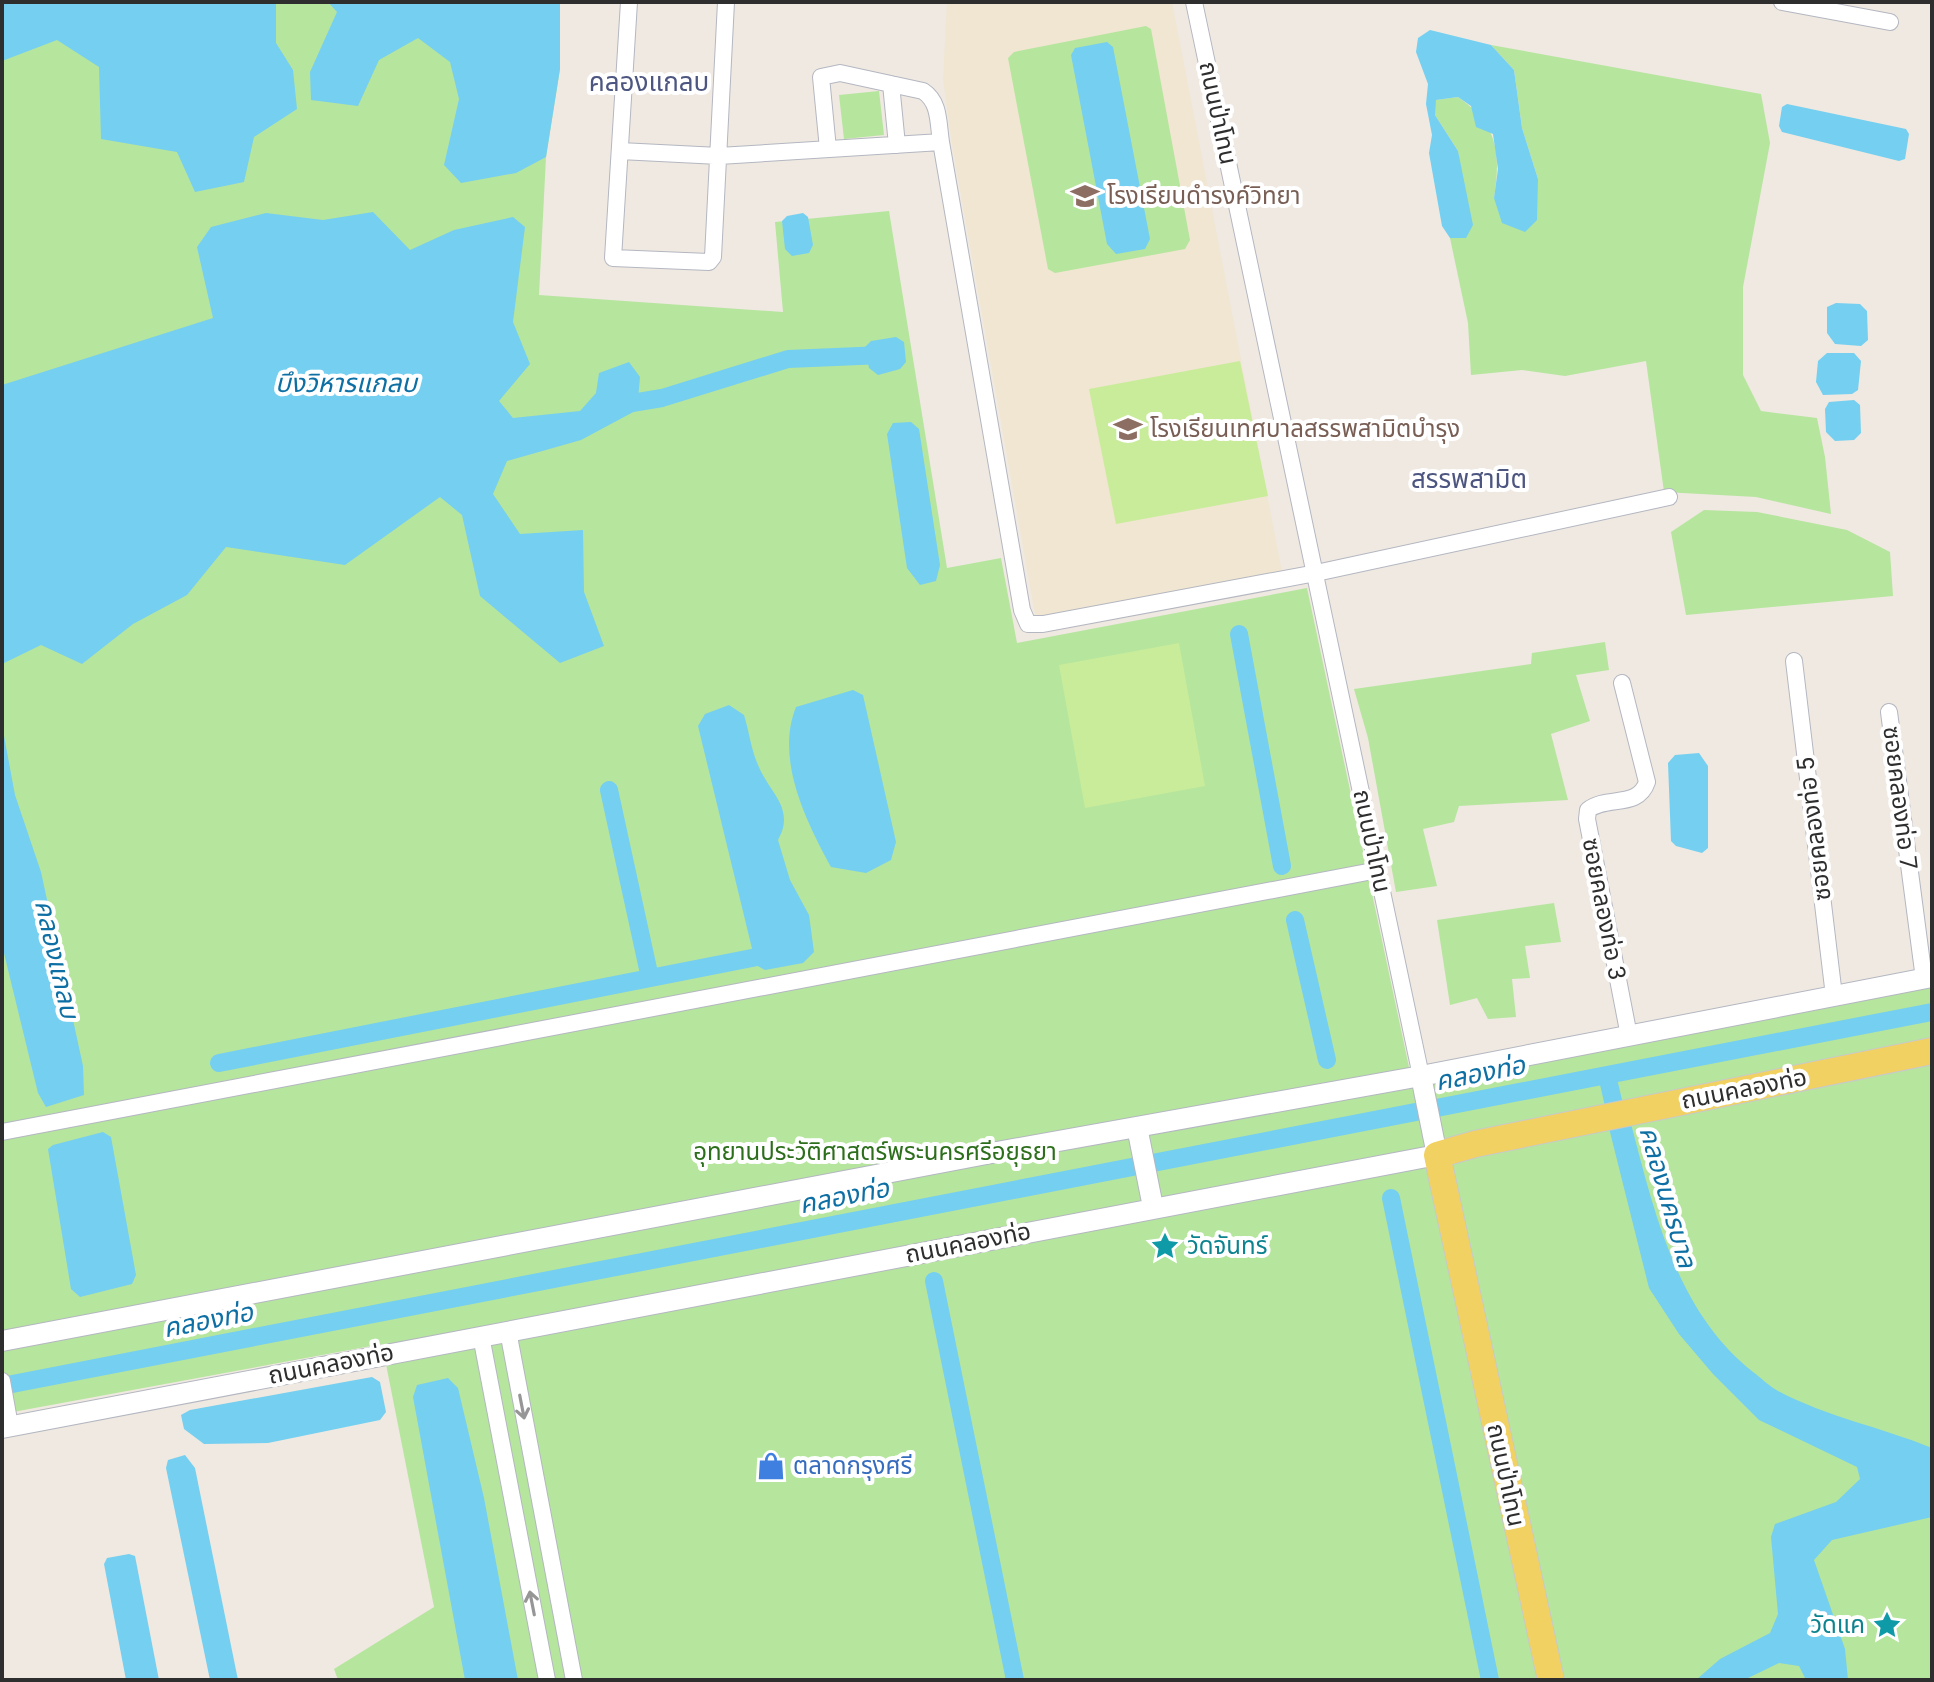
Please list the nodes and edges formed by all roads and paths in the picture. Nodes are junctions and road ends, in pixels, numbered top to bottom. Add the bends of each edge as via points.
1 (629, 2) edge
2 (726, 2) edge
3 (1194, 2) edge
4 (1782, 2) edge
5 (1890, 22) dead end
6 (891, 84) junction
7 (941, 142) junction
8 (897, 145) junction
9 (828, 149) junction
10 (620, 151) junction
11 (719, 156) junction
12 (1669, 497) dead end
13 (1316, 573) junction
14 (1794, 661) dead end
15 (1622, 683) dead end
16 (1889, 712) dead end
17 (1378, 870) junction
18 (1928, 978) edge
19 (1834, 996) junction
20 (1629, 1036) junction
21 (1932, 1051) edge
22 (1422, 1081) junction
23 (2, 1132) edge
24 (1138, 1132) junction
25 (1435, 1146) junction
26 (1151, 1202) junction
27 (508, 1331) junction
28 (481, 1336) junction
29 (2, 1341) edge
30 (2, 1381) edge
31 (6, 1427) edge
32 (547, 1680) edge
33 (574, 1680) edge
34 (1551, 1680) edge

1 - 10 street
2 - 11 street
3 - 13 street, ถนนป่าโทน
4 - 5 street
6 - 7 street via 931,96
6 - 8 street
6 - 9 street via 840,73 821,77
7 - 8 street
7 - 13 street via 1028,624
8 - 9 street
9 - 11 street
10 - 11 street
10 - 11 street via 613,258 712,260
12 - 13 street
13 - 17 street, ถนนป่าโทน
14 - 19 street, ซอยคลองท่อ 5
15 - 20 street, ซอยคลองท่อ 3 via 1647,782 1635,798 1596,803 1587,819
16 - 18 street, ซอยคลองท่อ 7
17 - 22 street, ถนนป่าโทน
17 - 23 street
18 - 19 street
19 - 20 street
20 - 22 street
21 - 25 main road, ถนนคลองท่อ via 1475,1144
22 - 24 street
22 - 25 street, ถนนป่าโทน
24 - 26 street
24 - 29 street
25 - 26 street, ถนนคลองท่อ
25 - 34 main road, ถนนป่าโทน
26 - 27 street, ถนนคลองท่อ
27 - 28 street, ถนนคลองท่อ
27 -> 33 street
28 - 31 street, ถนนคลองท่อ
32 -> 28 street
30 - 31 street

